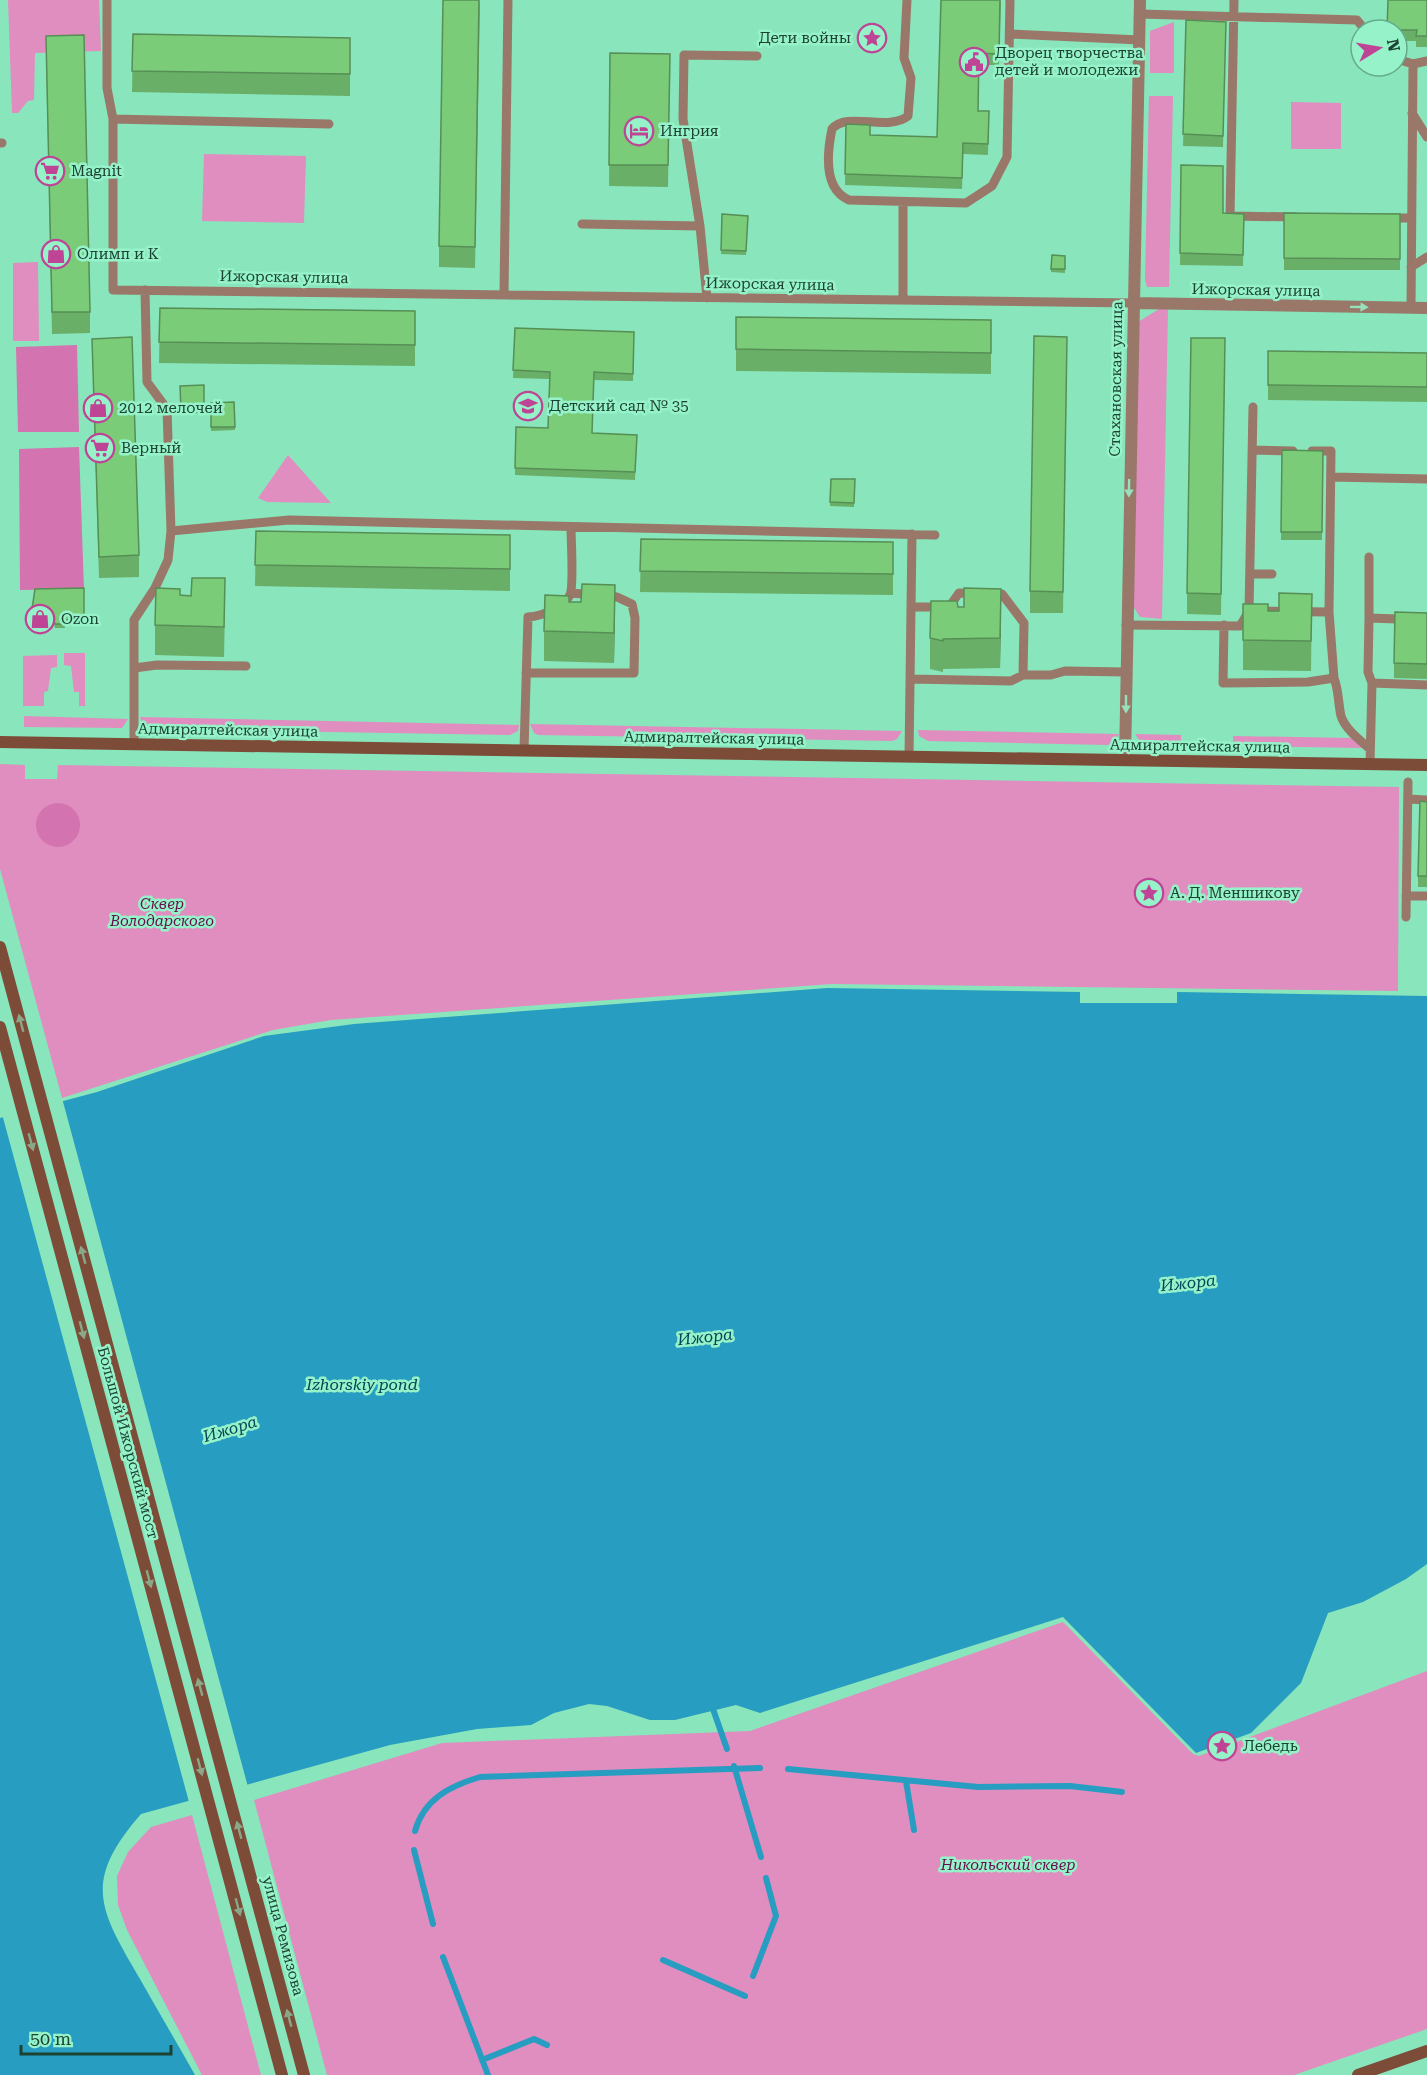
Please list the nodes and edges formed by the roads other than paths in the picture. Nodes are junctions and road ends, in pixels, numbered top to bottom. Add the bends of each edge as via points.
1 (107, 0) edge
2 (508, 0) edge
3 (907, 0) edge
4 (1010, 0) edge
5 (1140, 0) edge
6 (1234, 0) edge
7 (1140, 14) junction
8 (1234, 16) junction
9 (1349, 20) edge
10 (1010, 34) junction
11 (1140, 40) junction
12 (757, 56) dead end
13 (1427, 61) edge
14 (1409, 63) edge
15 (1413, 64) junction
16 (1412, 113) junction
17 (113, 120) junction
18 (329, 124) dead end
19 (1427, 137) edge
20 (903, 202) junction
21 (1309, 217) edge
22 (1380, 218) edge
23 (1411, 218) junction
24 (582, 224) dead end
25 (700, 226) junction
26 (1427, 257) edge
27 (1411, 267) junction
28 (145, 290) junction
29 (504, 294) junction
30 (707, 298) junction
31 (903, 300) junction
32 (1133, 303) junction
33 (1411, 308) junction
34 (1427, 309) edge
35 (1253, 407) dead end
36 (1253, 450) junction
37 (1332, 477) junction
38 (1427, 479) edge
39 (572, 527) junction
40 (171, 531) junction
41 (912, 534) junction
42 (935, 535) dead end
43 (1369, 557) dead end
44 (1250, 574) junction
45 (1272, 574) dead end
46 (571, 593) junction
47 (911, 607) junction
48 (1249, 611) junction
49 (1329, 612) junction
50 (1369, 618) junction
51 (1427, 620) edge
52 (1126, 625) junction
53 (1224, 625) junction
54 (246, 666) dead end
55 (134, 668) junction
56 (1126, 672) junction
57 (526, 673) junction
58 (1023, 675) junction
59 (1334, 678) junction
60 (911, 679) junction
61 (1372, 683) junction
62 (1427, 685) edge
63 (0, 742) edge
64 (134, 744) junction
65 (1370, 749) junction
66 (524, 750) junction
67 (909, 757) junction
68 (1125, 759) junction
69 (1370, 764) junction
70 (1427, 765) edge
71 (1408, 782) dead end
72 (1408, 799) junction
73 (1427, 800) edge
74 (1406, 896) junction
75 (1427, 896) edge
76 (1406, 917) dead end
77 (0, 947) edge
78 (0, 1027) edge
79 (232, 1804) joint
80 (1427, 2051) edge
81 (282, 2075) edge
82 (304, 2075) edge
83 (1358, 2075) edge

1 - 17 lane via 107,88
2 - 29 lane
3 - 20 lane via 904,58 911,78 908,116 893,123 836,124 831,135 830,176 839,196 849,200
4 - 10 lane
5 - 7 street, Стахановская улица
6 - 8 lane
7 - 8 lane
7 - 11 street, Стахановская улица
8 - 9 lane
8 - 21 lane via 1230,216
10 - 11 lane
10 - 20 lane via 1007,157 1001,172 992,186 966,203
11 - 32 street, Стахановская улица
12 - 25 lane via 684,55 683,119
13 - 15 lane
14 - 15 lane
15 - 16 lane
16 - 19 lane
16 - 23 lane
17 - 18 lane
17 - 28 lane, Ижорская улица via 113,290
20 - 31 lane
22 - 23 lane
23 - 27 lane
24 - 25 lane
25 - 30 lane
26 - 27 lane
27 - 33 lane
28 - 29 lane, Ижорская улица
28 - 40 lane via 147,382 167,409
29 - 30 lane, Ижорская улица
30 - 31 lane, Ижорская улица
31 - 32 lane, Ижорская улица
32 -> 33 street, Ижорская улица
32 -> 52 street, Стахановская улица
33 - 34 street, Ижорская улица
35 - 36 lane
36 - 37 lane via 1331,451
36 - 44 lane
37 - 38 lane
37 - 49 lane
39 - 40 lane via 289,520
39 - 41 lane
39 - 46 lane
40 - 55 lane via 168,560 134,620
41 - 42 lane
41 - 47 lane
43 - 50 lane
44 - 45 lane
44 - 48 lane
46 - 57 lane via 564,602 540,616 528,617
46 - 57 lane via 617,597 632,604 634,673
47 - 58 lane via 949,607 959,593 1002,594 1024,623
47 - 60 lane
48 - 49 lane
48 - 53 lane via 1240,626
49 - 59 lane
50 - 51 lane
50 - 61 lane via 1368,672
52 - 53 lane
52 - 56 street, Стахановская улица
53 - 59 lane via 1223,683
54 - 55 lane
55 - 64 lane
56 - 58 lane
56 -> 68 street, Стахановская улица
57 - 66 lane
58 - 60 lane via 1011,681
59 - 65 lane via 1340,692 1341,718
60 - 67 lane
61 - 62 lane
61 - 65 lane
63 - 64 main road, Адмиралтейская улица
64 - 66 main road, Адмиралтейская улица
65 - 69 lane
66 - 67 main road, Адмиралтейская улица
67 - 68 main road, Адмиралтейская улица
68 - 69 main road, Адмиралтейская улица
69 - 70 main road, Адмиралтейская улица
71 - 72 lane
72 - 73 lane
72 - 74 lane
74 - 75 lane
74 - 76 lane
79 -> 77 main road, Большой Ижорский мост
78 -> 81 main road, Большой Ижорский мост
82 -> 79 main road, улица Ремизова
80 - 83 main road

